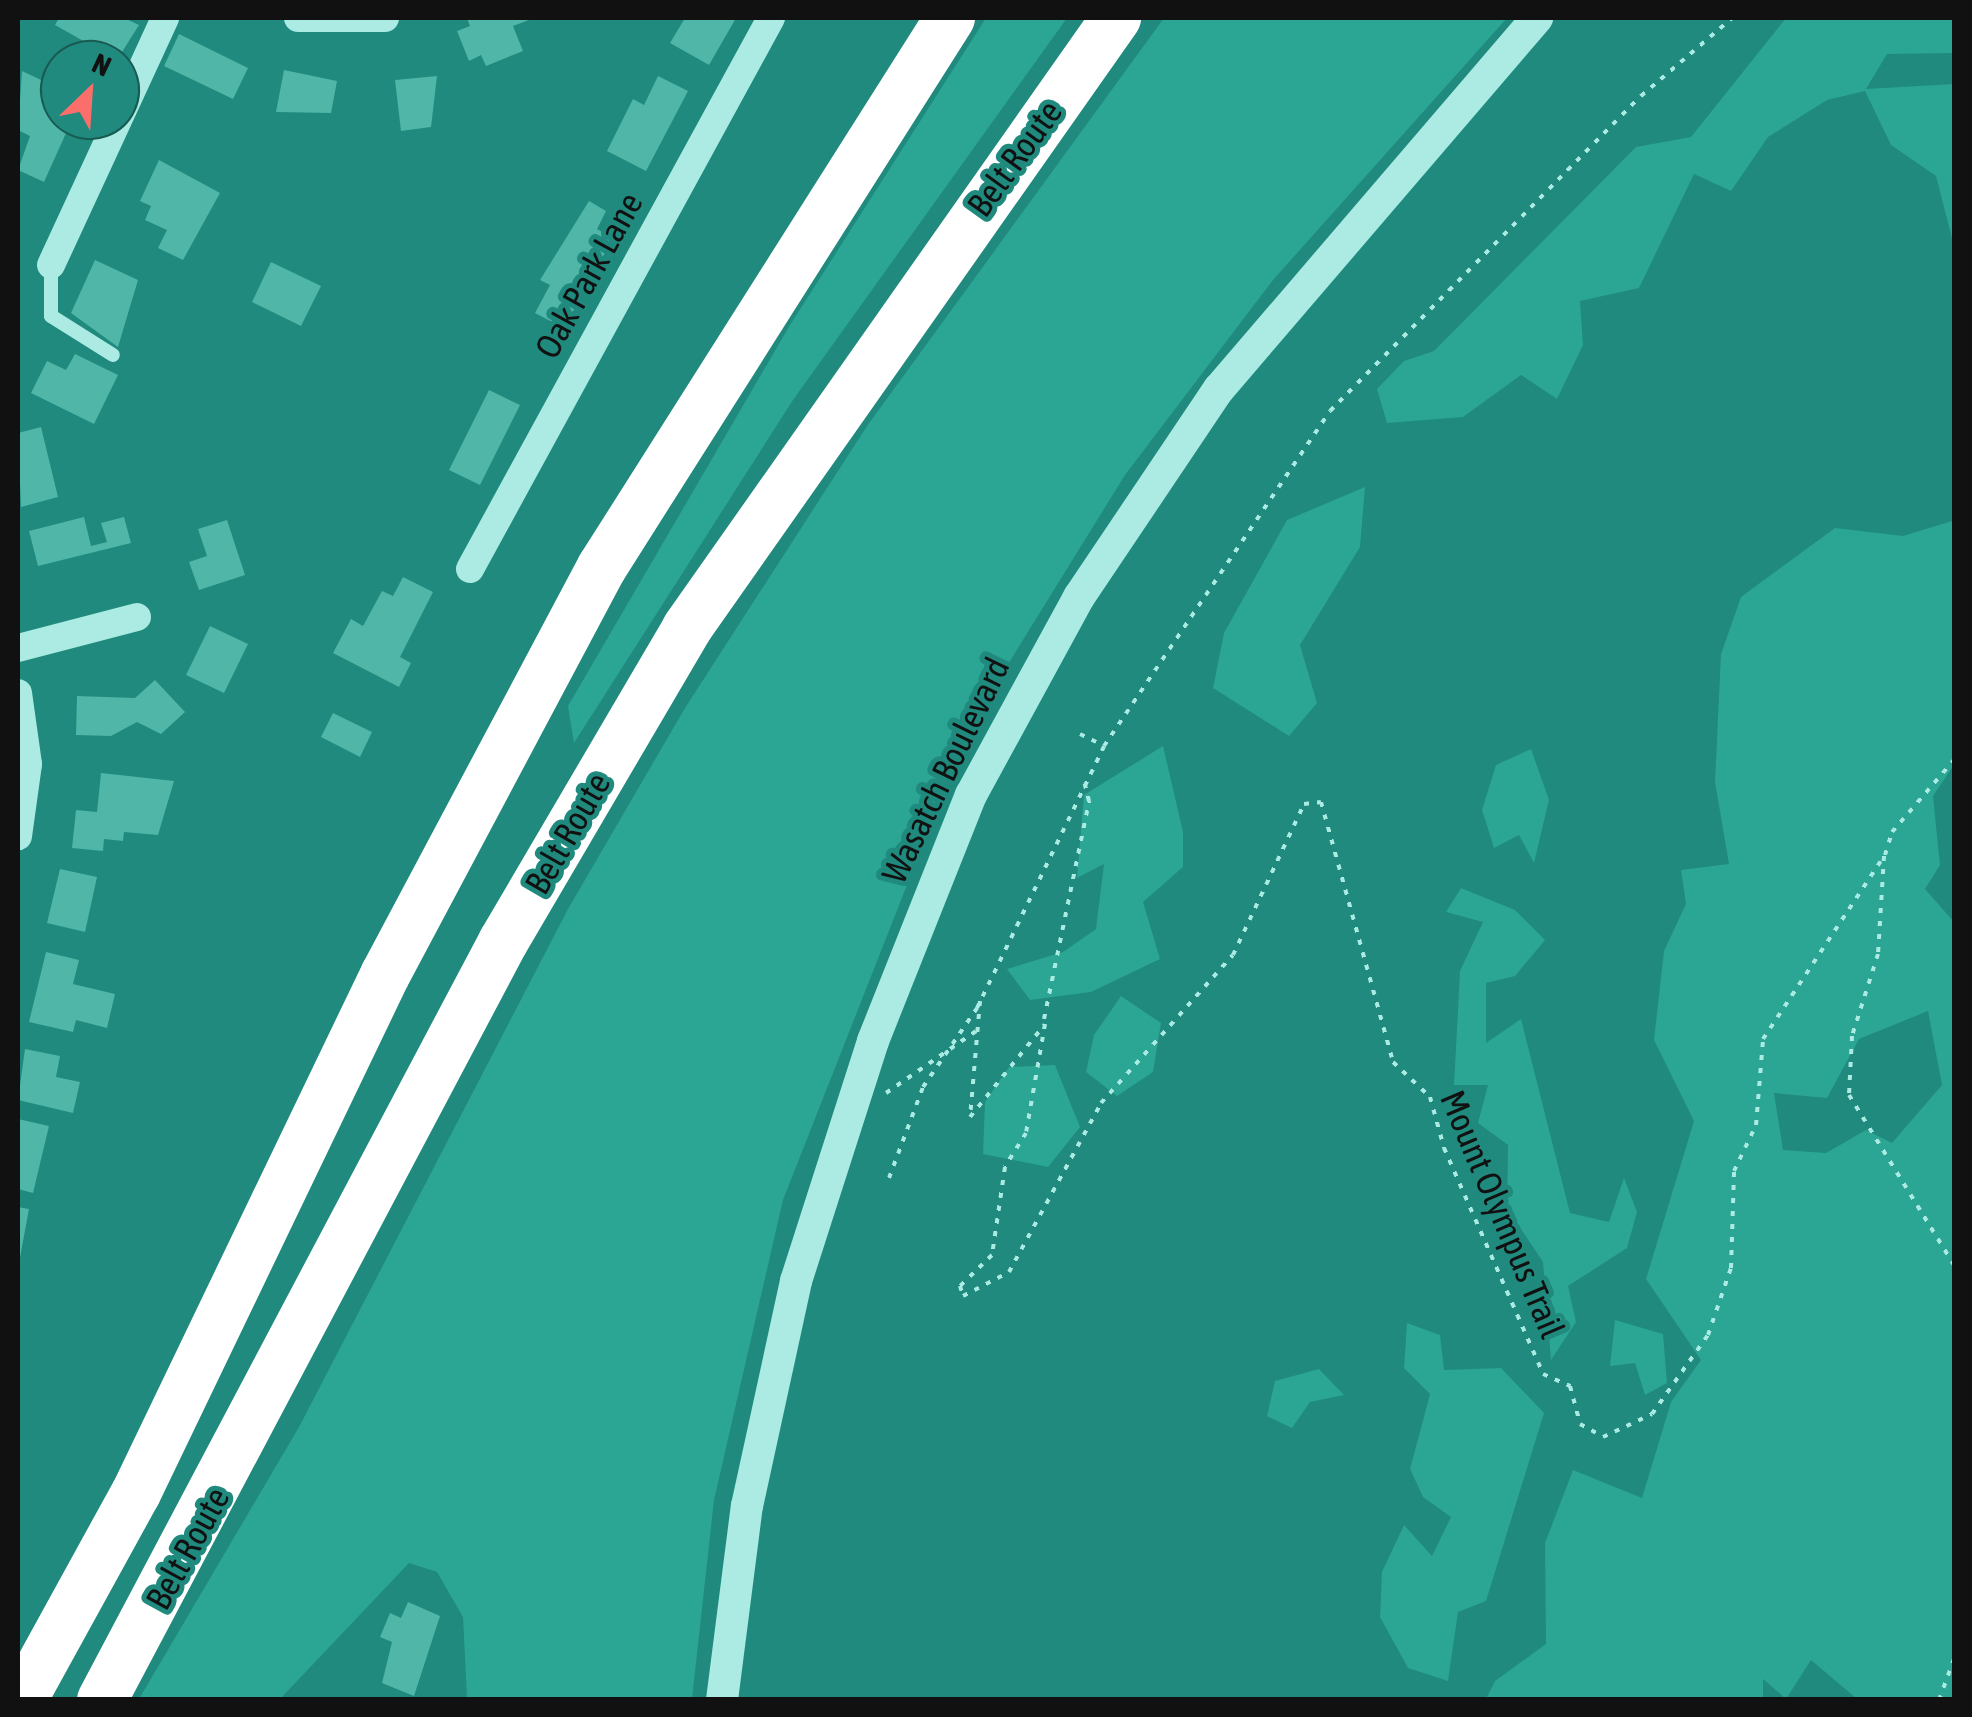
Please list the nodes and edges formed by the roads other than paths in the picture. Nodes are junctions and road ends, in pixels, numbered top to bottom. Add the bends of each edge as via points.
1 (166, 18) edge
2 (298, 18) edge
3 (385, 18) edge
4 (772, 18) edge
5 (950, 18) edge
6 (1116, 18) edge
7 (1536, 18) edge
8 (140, 73) edge
9 (109, 140) edge
10 (51, 264) joint
11 (113, 355) dead end
12 (470, 569) dead end
13 (137, 617) dead end
14 (18, 648) edge
15 (18, 693) edge
16 (18, 836) edge
17 (22, 1700) edge
18 (102, 1700) edge
19 (722, 1700) edge

1 - 8 street
2 - 3 street
4 - 12 street, Oak Park Lane
5 - 17 highway, Belt Route via 602,567 385,975 136,1494
6 - 18 highway, Belt Route via 687,628 503,942
7 - 19 street, Wasatch Boulevard via 1294,292 1110,548 963,811 852,1099 761,1430
9 - 10 street
10 - 11 lane via 51,316
13 - 14 street
15 - 16 street via 28,764

